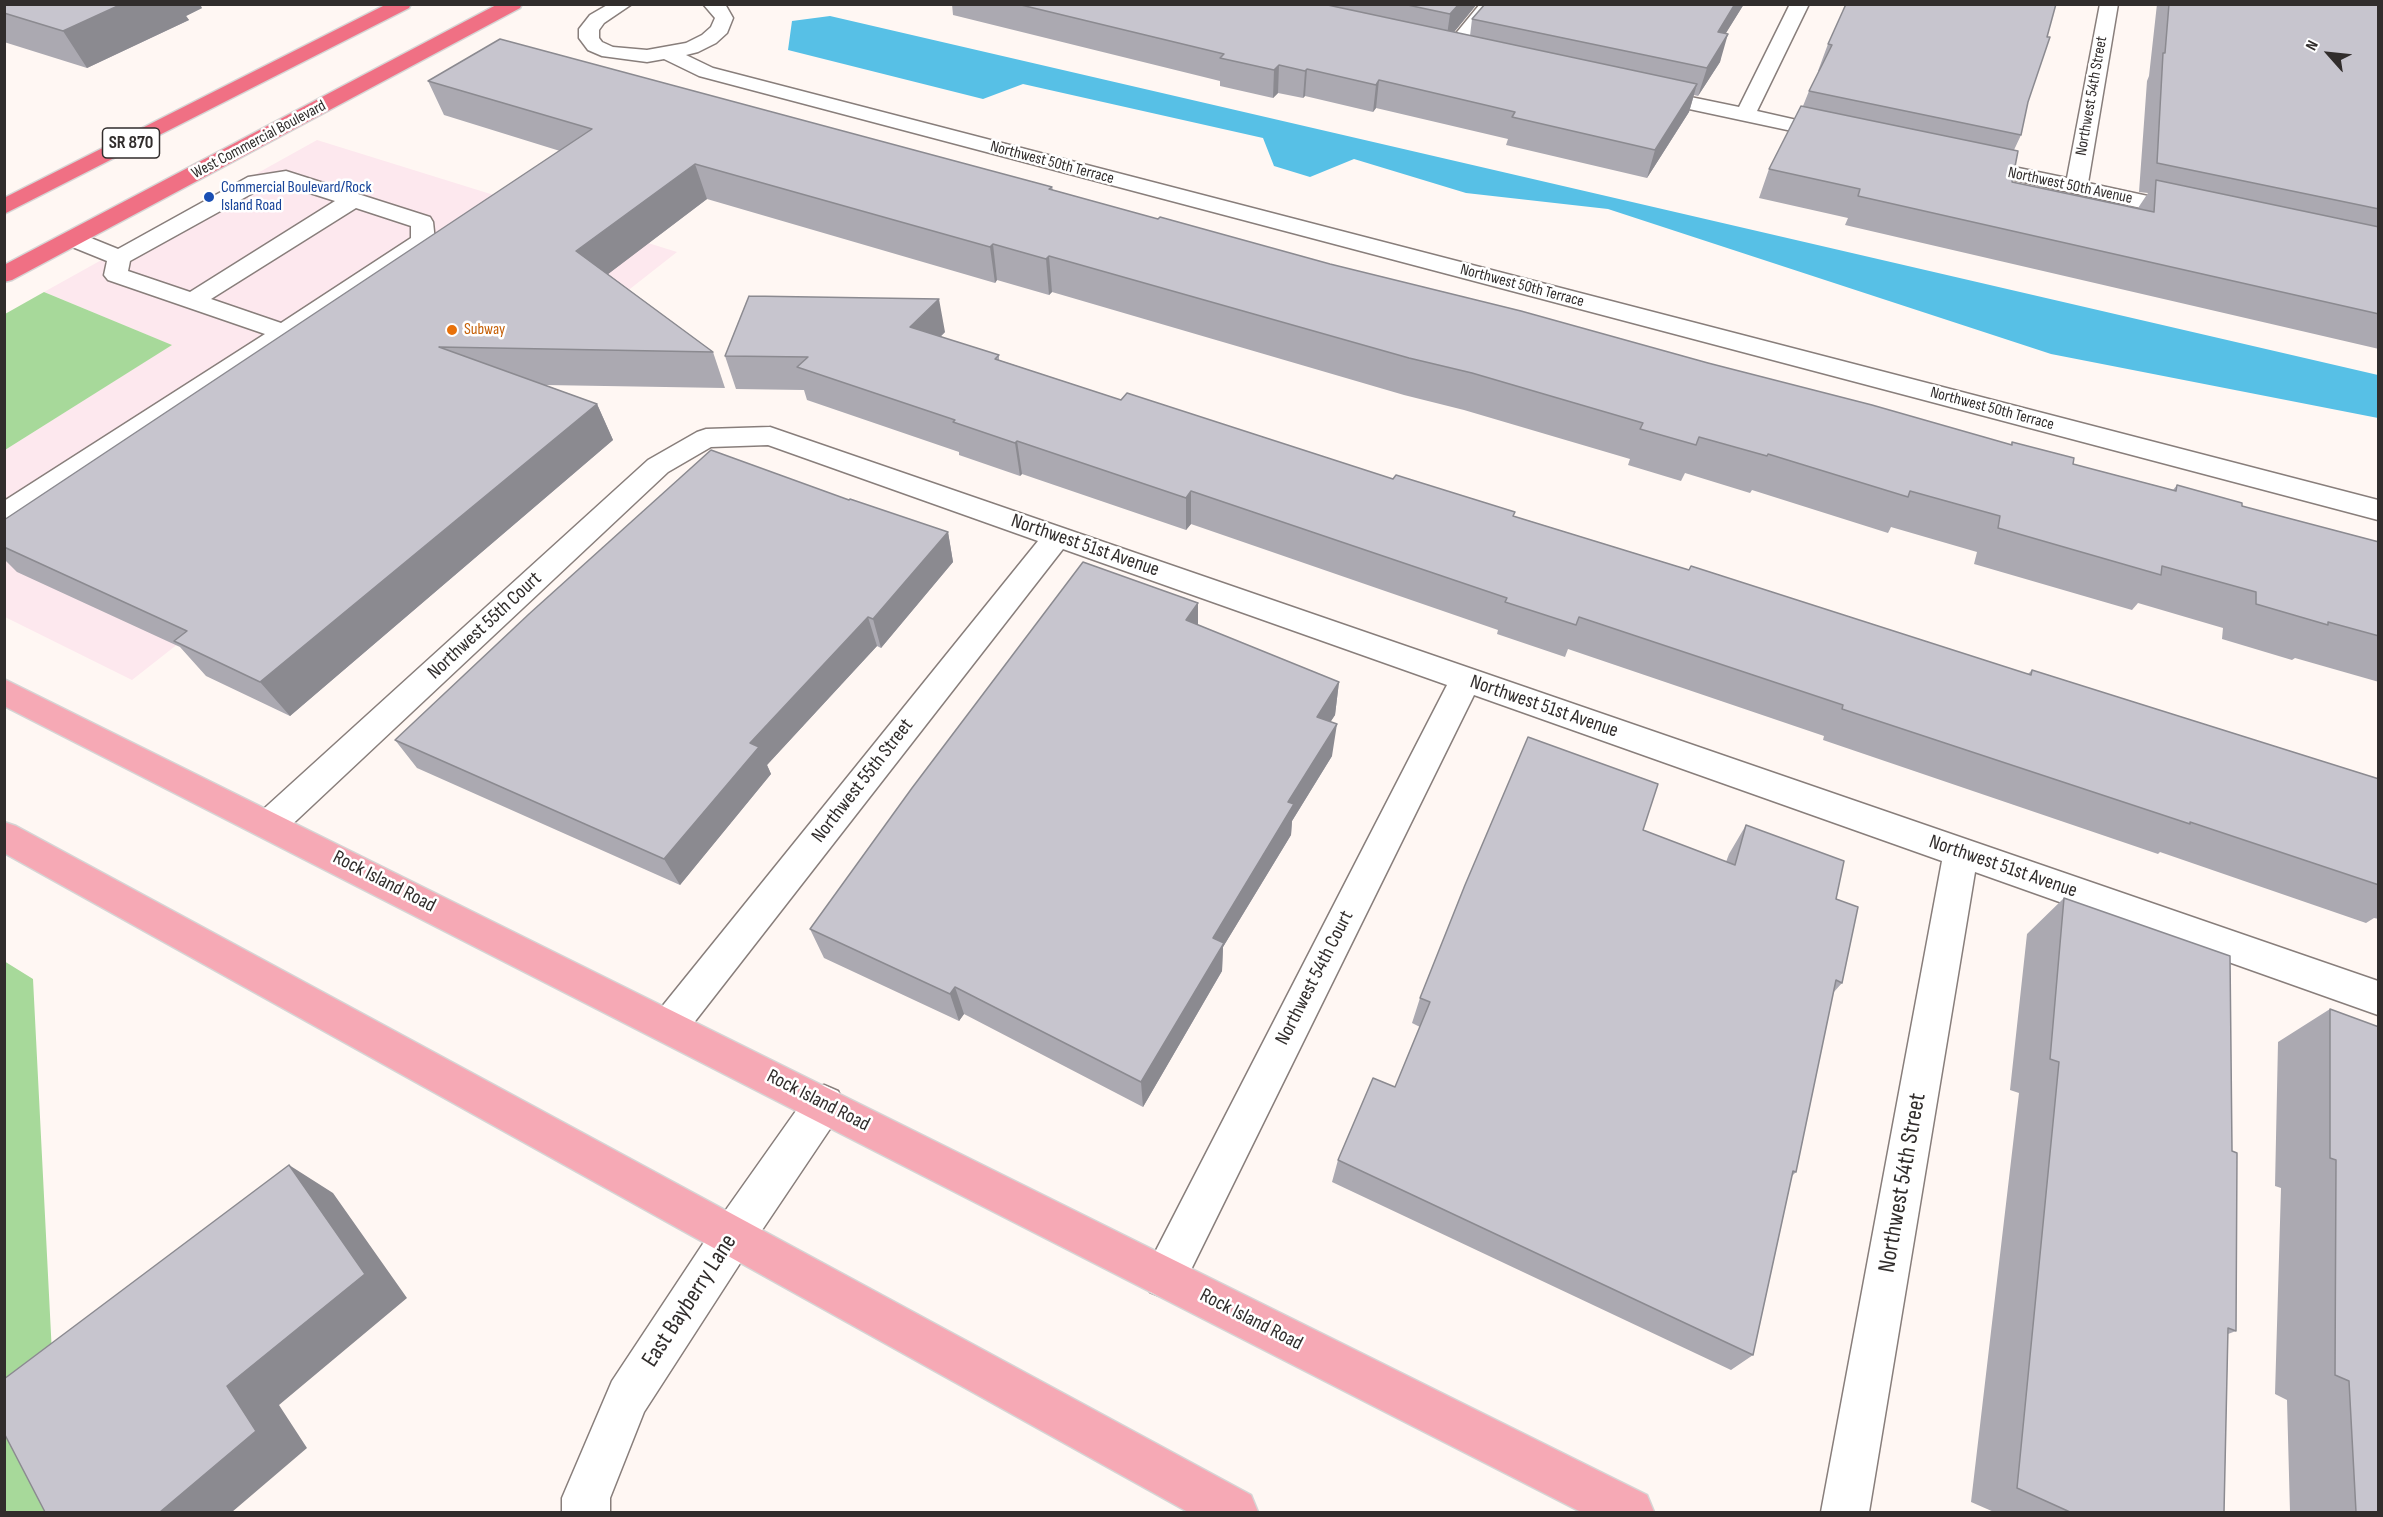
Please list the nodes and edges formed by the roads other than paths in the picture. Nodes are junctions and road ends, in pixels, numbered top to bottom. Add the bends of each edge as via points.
1 (402, 4) edge
2 (513, 4) edge
3 (623, 4) edge
4 (712, 4) edge
5 (1490, 4) edge
6 (1800, 4) edge
7 (2109, 4) edge
8 (1428, 47) edge
9 (1451, 52) junction
10 (669, 54) junction
11 (1474, 57) edge
12 (1632, 91) edge
13 (1745, 115) junction
14 (1859, 140) edge
15 (1950, 160) edge
16 (2076, 187) junction
17 (353, 200) junction
18 (4, 207) edge
19 (2204, 214) edge
20 (73, 239) junction
21 (119, 258) junction
22 (4, 275) edge
23 (192, 301) junction
24 (284, 332) junction
25 (706, 438) joint
26 (2379, 510) edge
27 (4, 515) edge
28 (1058, 536) junction
29 (1466, 680) junction
30 (4, 691) edge
31 (270, 824) junction
32 (4, 836) edge
33 (1961, 853) junction
34 (2379, 998) edge
35 (669, 1026) junction
36 (824, 1104) junction
37 (733, 1236) junction
38 (1165, 1277) junction
39 (586, 1512) edge
40 (1234, 1512) edge
41 (1630, 1512) edge
42 (1845, 1512) edge

1 - 18 highway, SR 870
2 - 20 highway, West Commercial Boulevard
3 - 10 street, Northwest 50th Terrace via 597,19 590,28 589,38 596,46 626,56
4 - 10 street, Northwest 50th Terrace via 724,18 720,28 709,39
5 - 9 street
6 - 13 street
7 - 16 street, Northwest 54th Street
8 - 9 street
9 - 11 street
10 - 26 street, Northwest 50th Terrace via 706,72
12 - 13 street
13 - 14 street
15 - 16 street, Northwest 50th Avenue
16 - 19 street, Northwest 50th Avenue
17 - 21 street via 286,178 256,182
17 - 23 street
17 - 24 street via 422,222 423,241
20 - 21 street
20 - 22 highway, West Commercial Boulevard
21 - 23 street via 116,275
23 - 24 street
24 - 27 street
25 - 28 street, Northwest 51st Avenue via 770,436
25 - 31 street, Northwest 55th Court via 658,466
28 - 29 street, Northwest 51st Avenue
28 - 35 street, Northwest 55th Street
29 - 33 street, Northwest 51st Avenue
29 - 38 street, Northwest 54th Court
30 - 31 main road, Rock Island Road
31 - 35 main road, Rock Island Road
32 - 37 main road
33 - 34 street, Northwest 51st Avenue
33 - 42 street, Northwest 54th Street
35 - 36 main road, Rock Island Road
36 - 37 street, East Bayberry Lane
36 - 38 main road, Rock Island Road
37 - 39 street, East Bayberry Lane via 628,1397 586,1498
37 - 40 main road
38 - 41 main road, Rock Island Road

